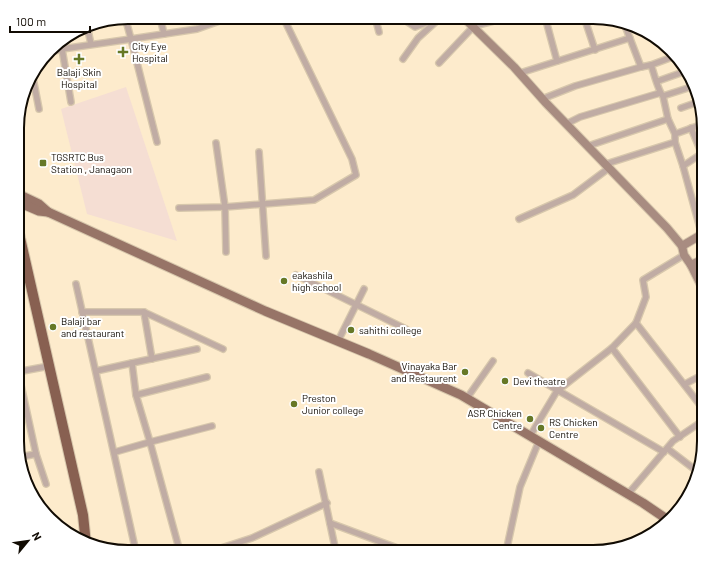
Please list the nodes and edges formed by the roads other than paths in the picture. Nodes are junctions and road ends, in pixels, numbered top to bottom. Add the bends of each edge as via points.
1 (127, 24) edge
2 (162, 24) edge
3 (210, 24) edge
4 (286, 24) edge
5 (377, 24) edge
6 (410, 24) edge
7 (423, 24) edge
8 (433, 24) edge
9 (472, 24) edge
10 (482, 24) edge
11 (547, 24) edge
12 (586, 24) edge
13 (474, 26) junction
14 (627, 30) edge
15 (88, 32) edge
16 (379, 32) dead end
17 (164, 34) junction
18 (131, 38) junction
19 (630, 38) junction
20 (91, 44) junction
21 (62, 49) joint
22 (595, 50) junction
23 (670, 58) edge
24 (403, 59) dead end
25 (557, 61) junction
26 (439, 63) dead end
27 (651, 66) junction
28 (640, 67) junction
29 (680, 72) edge
30 (520, 73) junction
31 (658, 81) junction
32 (34, 84) edge
33 (688, 87) edge
34 (661, 94) junction
35 (542, 99) junction
36 (71, 102) dead end
37 (694, 104) edge
38 (681, 108) dead end
39 (39, 109) dead end
40 (668, 119) junction
41 (566, 124) junction
42 (697, 126) edge
43 (691, 128) junction
44 (675, 134) junction
45 (157, 142) dead end
46 (675, 142) junction
47 (697, 142) edge
48 (216, 143) dead end
49 (588, 146) junction
50 (259, 152) dead end
51 (697, 159) edge
52 (607, 166) junction
53 (683, 166) junction
54 (24, 197) edge
55 (262, 203) junction
56 (24, 205) edge
57 (225, 207) junction
58 (179, 208) dead end
59 (48, 212) junction
60 (697, 217) edge
61 (519, 219) dead end
62 (697, 237) edge
63 (682, 246) junction
64 (226, 252) dead end
65 (24, 255) edge
66 (684, 255) junction
67 (266, 256) dead end
68 (697, 262) edge
69 (691, 265) junction
70 (697, 274) edge
71 (296, 275) dead end
72 (24, 279) edge
73 (76, 284) dead end
74 (364, 289) dead end
75 (355, 304) junction
76 (82, 312) junction
77 (144, 312) junction
78 (636, 323) junction
79 (406, 329) dead end
80 (338, 341) junction
81 (612, 348) junction
82 (197, 349) dead end
83 (223, 349) dead end
84 (152, 359) junction
85 (493, 361) dead end
86 (132, 363) junction
87 (44, 367) junction
88 (24, 369) edge
89 (96, 371) junction
90 (528, 373) dead end
91 (207, 377) dead end
92 (697, 378) edge
93 (685, 384) junction
94 (557, 391) junction
95 (136, 395) junction
96 (24, 398) edge
97 (468, 398) junction
98 (697, 400) edge
99 (697, 425) edge
100 (212, 426) dead end
101 (530, 436) junction
102 (680, 437) junction
103 (539, 441) junction
104 (150, 442) junction
105 (666, 450) junction
106 (115, 452) junction
107 (36, 454) junction
108 (25, 456) edge
109 (693, 468) edge
110 (319, 472) dead end
111 (46, 484) dead end
112 (628, 494) junction
113 (326, 503) junction
114 (664, 517) edge
115 (330, 523) junction
116 (80, 533) edge
117 (85, 536) edge
118 (135, 545) edge
119 (178, 545) edge
120 (230, 545) edge
121 (335, 545) edge
122 (389, 545) edge
123 (508, 545) edge

1 - 18 street
2 - 17 street
3 - 17 street via 197,29
4 - 55 street via 352,159 356,175 314,200
5 - 16 street
6 - 7 street via 415,27
8 - 24 street via 418,38
9 - 13 street
10 - 13 street
11 - 25 street
12 - 22 street
13 - 26 street
13 - 30 street
14 - 19 street
15 - 20 street
17 - 18 street
18 - 20 street
18 - 45 street
19 - 22 street
19 - 28 street
20 - 21 street
21 - 36 street
22 - 25 street
23 - 27 street
25 - 30 street
27 - 28 street
27 - 31 street
28 - 35 street via 575,86
29 - 31 street
30 - 35 street
31 - 34 street
32 - 39 street
33 - 34 street
34 - 40 street
34 - 41 street via 580,117
35 - 41 street
37 - 38 street
40 - 44 street
40 - 49 street
41 - 49 street
42 - 43 street
43 - 44 street
43 - 47 street
44 - 46 street
46 - 52 street
46 - 53 street
48 - 57 street
49 - 52 street
50 - 55 street
51 - 53 street
52 - 61 street via 573,195
52 - 63 street
53 - 60 street
54 - 59 main road
55 - 57 street
55 - 67 street
56 - 59 main road
57 - 58 street
57 - 64 street
59 - 80 main road via 224,293
62 - 63 street
63 - 66 street
65 - 117 highway via 83,515
66 - 69 street
66 - 78 street via 643,280 646,297
68 - 69 street
69 - 70 street
71 - 75 street
72 - 87 highway
73 - 76 street
74 - 75 street
75 - 79 street
75 - 80 street
76 - 77 street
76 - 89 street
77 - 83 street
77 - 84 street
78 - 81 street
78 - 93 street
80 - 97 main road
81 - 94 street
81 - 102 street
82 - 84 street
84 - 86 street
85 - 97 street
86 - 89 street
86 - 95 street
87 - 88 street
87 - 116 highway
89 - 106 street
90 - 94 street
91 - 95 street
92 - 93 street
93 - 98 street
94 - 101 street
94 - 105 street
95 - 104 street
96 - 107 street
97 - 101 main road
99 - 102 street
100 - 104 street
101 - 103 main road
102 - 105 street
103 - 112 main road
103 - 123 street via 520,487
104 - 106 street
104 - 119 street
105 - 109 street
105 - 112 street
106 - 118 street
107 - 108 street
107 - 111 street
110 - 113 street
112 - 114 main road
113 - 115 street
113 - 120 street via 252,538
115 - 121 street
115 - 122 street

